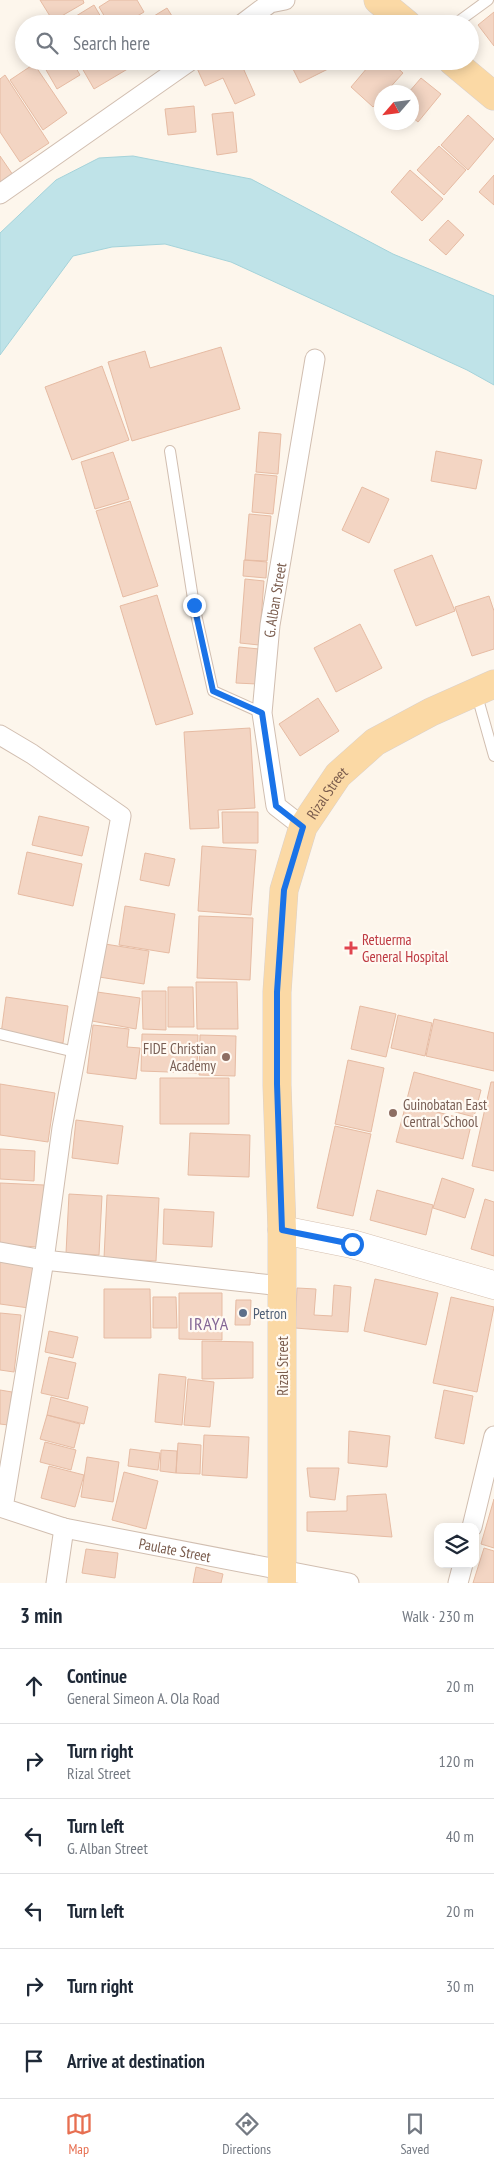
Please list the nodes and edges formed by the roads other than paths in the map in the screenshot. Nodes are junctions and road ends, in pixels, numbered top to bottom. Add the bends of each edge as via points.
1 (378, 0) edge
2 (488, 0) edge
3 (275, 1) edge
4 (255, 15) edge
5 (396, 15) edge
6 (467, 15) edge
7 (177, 70) edge
8 (463, 70) edge
9 (494, 96) edge
10 (0, 194) edge
11 (315, 359) dead end
12 (170, 451) dead end
13 (485, 688) edge
14 (262, 713) junction
15 (0, 735) edge
16 (494, 756) edge
17 (303, 827) junction
18 (0, 1034) edge
19 (75, 1052) junction
20 (282, 1230) junction
21 (0, 1252) edge
22 (44, 1260) junction
23 (494, 1285) edge
24 (282, 1286) junction
25 (494, 1436) edge
26 (473, 1523) edge
27 (64, 1528) junction
28 (462, 1568) edge
29 (282, 1576) edge
30 (56, 1583) edge
31 (349, 1583) edge
32 (458, 1583) edge

1 - 5 main road
2 - 6 lane
3 - 4 street
7 - 10 street
8 - 9 main road
11 - 14 street, G. Alban Street via 270,625
12 - 14 lane via 194,605 213,691
13 - 16 lane
13 - 17 main road, Rizal Street via 375,742 338,775
14 - 17 street, G. Alban Street via 276,806
15 - 19 street via 121,816
17 - 20 main road, Rizal Street via 284,890 277,992
18 - 19 lane
19 - 22 street
20 - 23 main road via 352,1244
20 - 24 main road, Rizal Street
21 - 22 street
22 - 24 street
22 - 27 street, Paulate Street via 3,1508
24 - 29 main road, Rizal Street
25 - 26 street
27 - 29 street, Paulate Street
27 - 30 street
28 - 32 street
29 - 31 street, Paulate Street

